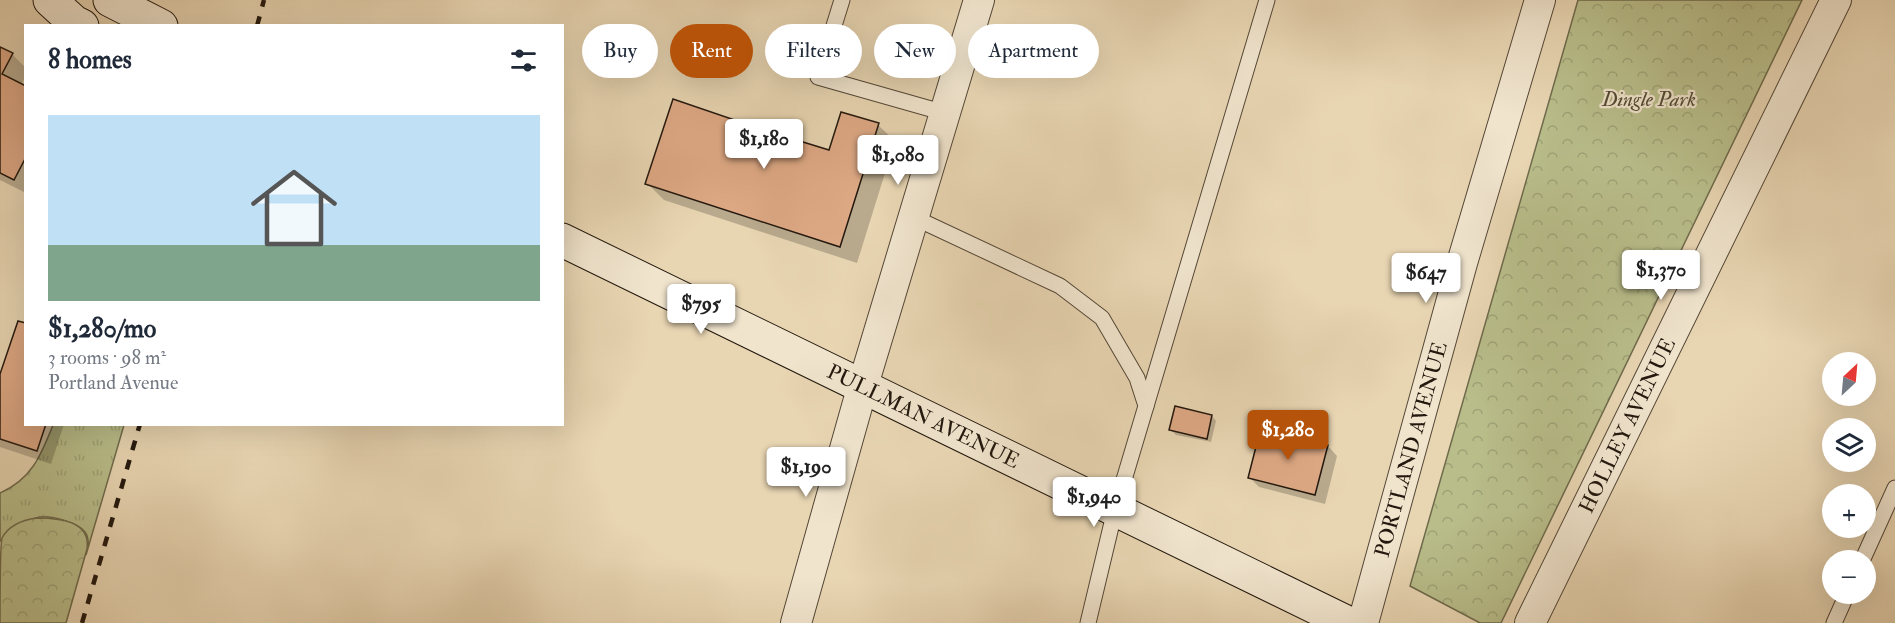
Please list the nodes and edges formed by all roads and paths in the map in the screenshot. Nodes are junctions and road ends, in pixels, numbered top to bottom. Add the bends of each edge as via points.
1 (50, 0) edge
2 (110, 0) edge
3 (842, 0) edge
4 (979, 0) edge
5 (1267, 0) edge
6 (1540, 0) edge
7 (1836, 0) edge
8 (78, 24) edge
9 (158, 24) edge
10 (945, 113) junction
11 (913, 217) junction
12 (564, 241) edge
13 (862, 386) junction
14 (1146, 406) junction
15 (1895, 488) edge
16 (1115, 510) junction
17 (1867, 550) edge
18 (1843, 604) edge
19 (796, 623) edge
20 (1088, 623) edge
21 (1348, 623) edge
22 (1363, 623) edge
23 (1530, 623) edge
24 (1834, 623) edge

1 - 8 street
2 - 9 street
3 - 10 lane via 819,77
4 - 10 street
5 - 14 lane
6 - 22 street, PORTLAND AVENUE via 1462,263
7 - 23 street, HOLLEY AVENUE
10 - 11 street
11 - 13 street
11 - 14 lane via 1060,286 1102,318 1137,378
12 - 13 street, PULLMAN AVENUE
13 - 16 street, PULLMAN AVENUE
13 - 19 street
14 - 16 lane
15 - 17 lane
16 - 20 lane
16 - 21 street, PULLMAN AVENUE
18 - 24 lane

